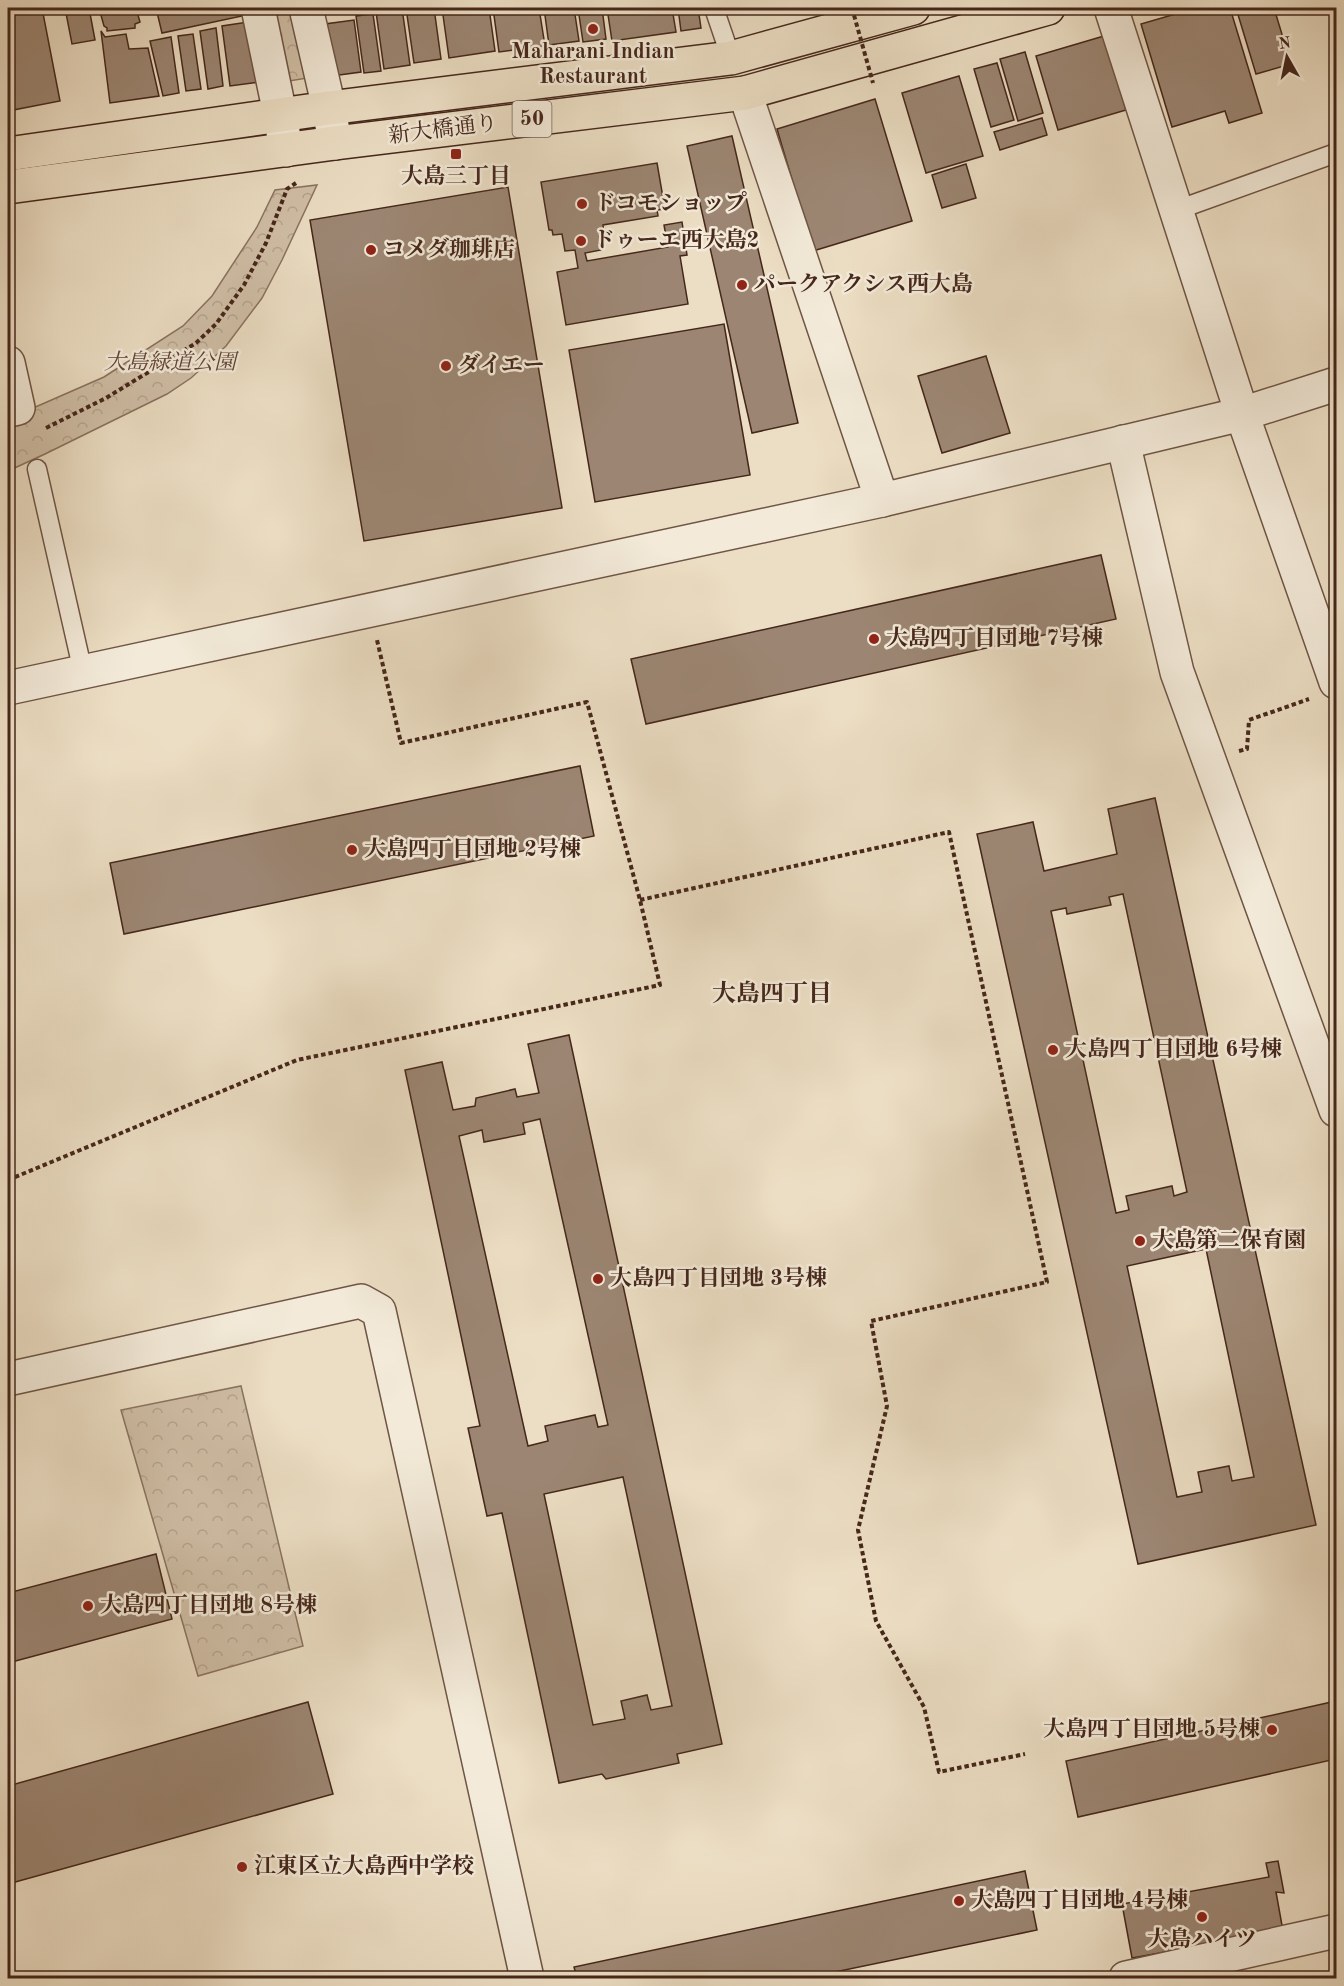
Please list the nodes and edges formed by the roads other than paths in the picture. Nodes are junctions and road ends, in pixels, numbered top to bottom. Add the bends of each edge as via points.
1 (258, 8) edge
2 (306, 8) edge
3 (714, 8) edge
4 (913, 8) edge
5 (1048, 8) edge
6 (1110, 8) edge
7 (731, 58) junction
8 (745, 93) junction
9 (329, 108) junction
10 (280, 114) junction
11 (335, 143) junction
12 (286, 150) junction
13 (1336, 153) edge
14 (8, 154) edge
15 (8, 187) edge
16 (1177, 210) junction
17 (8, 363) edge
18 (1336, 384) edge
19 (8, 410) edge
20 (1242, 414) junction
21 (1123, 442) junction
22 (37, 469) dead end
23 (882, 500) junction
24 (1327, 624) edge
25 (83, 672) junction
26 (8, 688) edge
27 (1326, 690) edge
28 (1336, 1110) edge
29 (8, 1378) edge
30 (1336, 1931) edge
31 (527, 1978) edge
32 (1126, 1978) edge

1 - 10 street
2 - 9 street
3 - 7 lane
4 - 7 main road, 新大橋通り / 50
5 - 8 main road, 新大橋通り / 50
6 - 16 street
7 - 9 main road, 新大橋通り / 50
8 - 11 main road, 新大橋通り / 50
8 - 23 street
9 - 10 main road, 新大橋通り / 50
9 - 11 street
10 - 12 street
10 - 14 main road, 新大橋通り / 50
11 - 12 main road, 新大橋通り / 50
12 - 15 main road, 新大橋通り / 50
13 - 16 lane
16 - 20 street
17 - 19 street via 18,408
18 - 20 street
20 - 21 street
20 - 24 street
21 - 23 street
21 - 28 street via 1177,672
22 - 25 lane
23 - 25 street
24 - 27 street
25 - 26 street
29 - 31 street via 361,1301 379,1311
30 - 32 street

